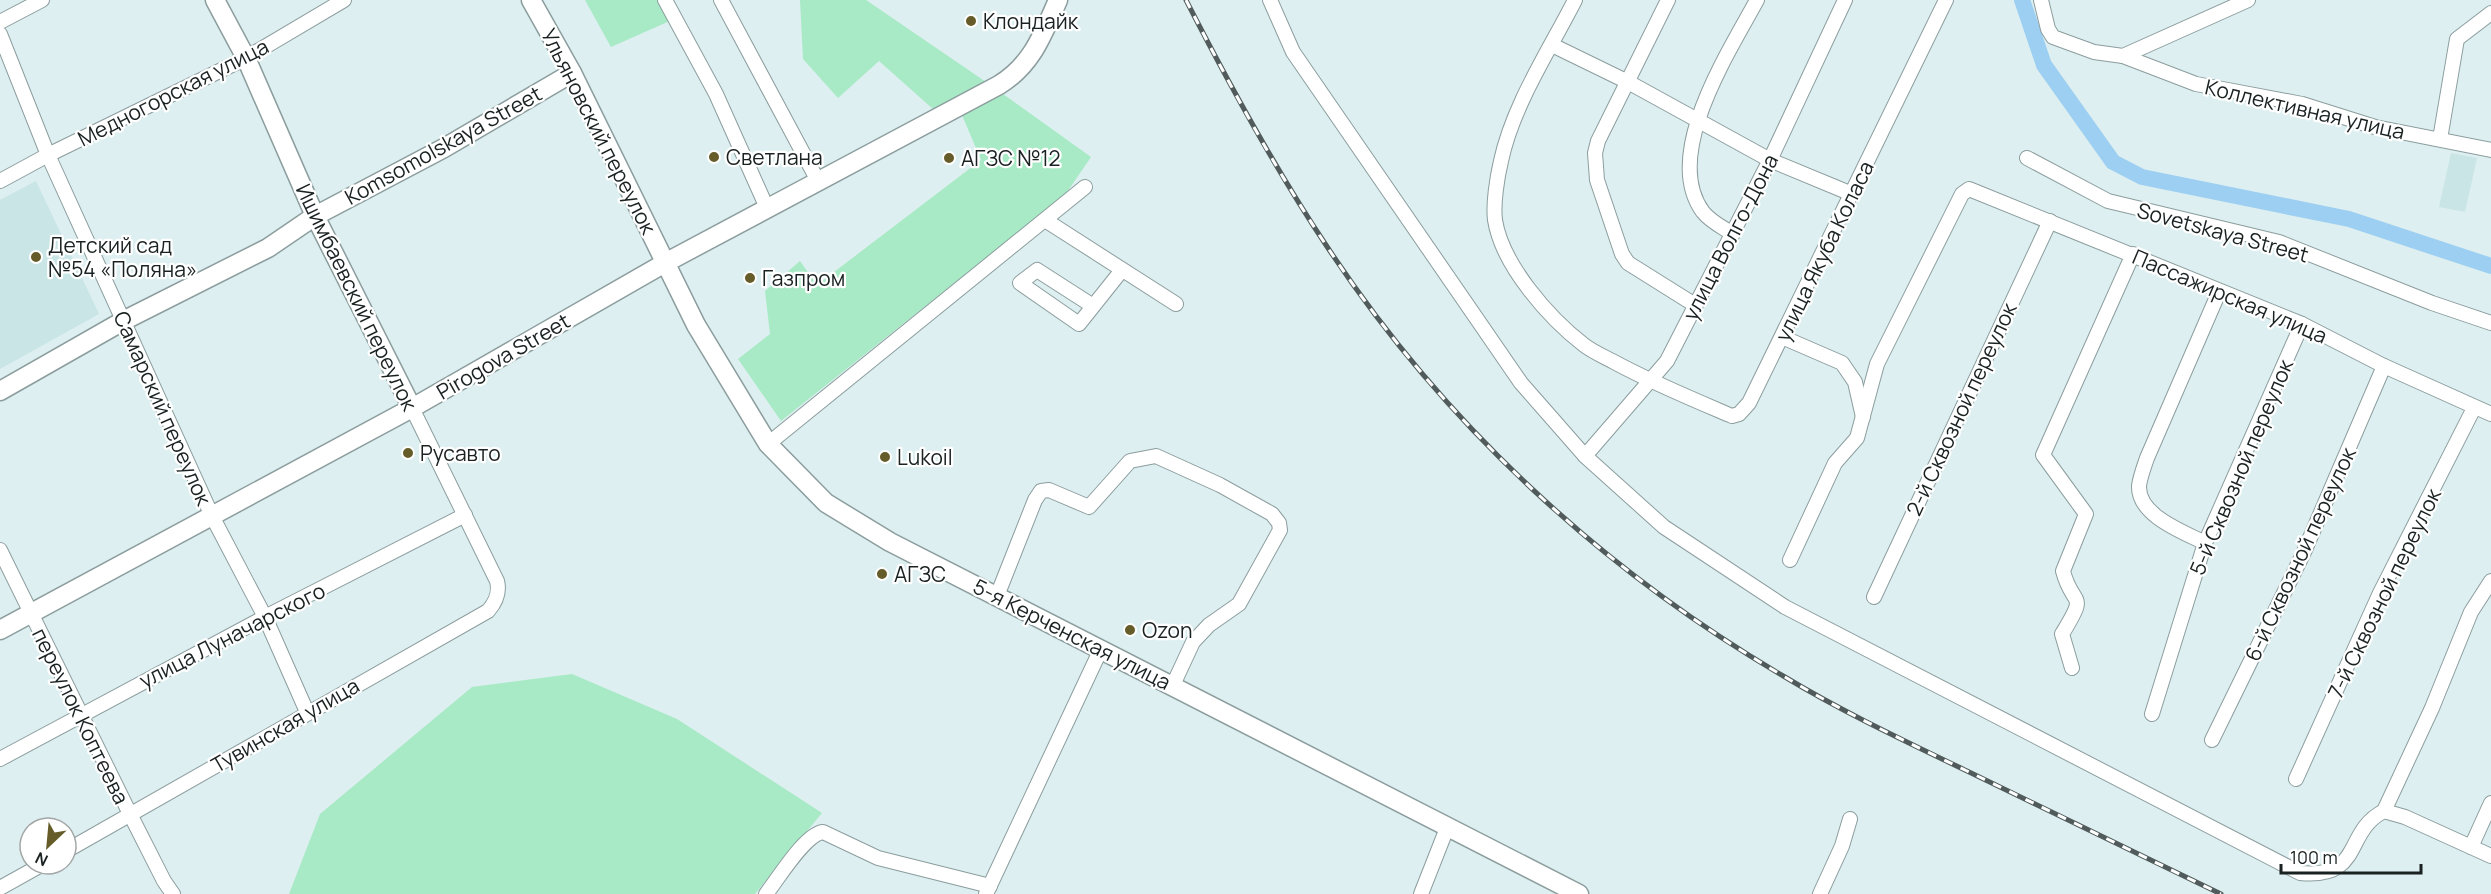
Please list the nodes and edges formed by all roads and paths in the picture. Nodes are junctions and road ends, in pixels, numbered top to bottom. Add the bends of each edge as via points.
1 (42, 0) edge
2 (215, 0) edge
3 (345, 0) edge
4 (531, 0) edge
5 (665, 0) edge
6 (721, 0) edge
7 (1058, 0) edge
8 (1270, 0) edge
9 (1575, 0) edge
10 (1668, 0) edge
11 (1757, 0) edge
12 (1845, 0) edge
13 (1946, 0) edge
14 (2042, 0) edge
15 (2248, 0) edge
16 (2491, 14) edge
17 (0, 22) edge
18 (0, 34) edge
19 (1552, 45) junction
20 (2122, 56) junction
21 (246, 58) junction
22 (572, 73) junction
23 (1628, 82) junction
24 (1700, 122) junction
25 (2440, 138) junction
26 (2491, 150) edge
27 (48, 155) junction
28 (2027, 158) dead end
29 (1770, 160) junction
30 (0, 181) edge
31 (818, 181) junction
32 (1086, 188) dead end
33 (1852, 194) junction
34 (767, 208) junction
35 (315, 216) junction
36 (1045, 220) junction
37 (2050, 221) junction
38 (1733, 234) junction
39 (2133, 254) junction
40 (665, 263) junction
41 (1122, 270) junction
42 (2219, 292) junction
43 (1176, 304) dead end
44 (1695, 305) junction
45 (1093, 306) junction
46 (123, 321) junction
47 (2491, 323) edge
48 (2302, 324) junction
49 (1782, 336) junction
50 (2384, 366) junction
51 (1651, 382) junction
52 (0, 391) edge
53 (412, 408) junction
54 (2474, 408) junction
55 (2491, 414) edge
56 (1864, 422) junction
57 (768, 444) junction
58 (1585, 456) junction
59 (465, 515) junction
60 (212, 516) junction
61 (2205, 543) junction
62 (0, 550) edge
63 (1790, 560) dead end
64 (2491, 581) edge
65 (498, 594) joint
66 (998, 596) junction
67 (1874, 597) dead end
68 (31, 613) junction
69 (265, 618) junction
70 (0, 630) edge
71 (1101, 649) junction
72 (2072, 668) dead end
73 (1173, 685) junction
74 (307, 712) junction
75 (81, 714) junction
76 (2152, 714) dead end
77 (2212, 740) dead end
78 (0, 759) edge
79 (2296, 779) dead end
80 (2491, 803) edge
81 (2384, 811) junction
82 (130, 814) junction
83 (1850, 819) dead end
84 (1447, 828) junction
85 (78, 844) edge
86 (2471, 846) junction
87 (2491, 856) edge
88 (22, 876) edge
89 (0, 888) edge
90 (988, 890) edge
91 (173, 894) edge
92 (766, 894) edge
93 (1421, 894) edge
94 (1579, 894) edge
95 (1820, 894) edge

1 - 17 street
2 - 21 main road, Ишимбаевский переулок
3 - 21 street, Медногорская улица
4 - 22 main road, Ульяновский переулок
5 - 34 street via 716,94
6 - 31 street
7 - 31 main road, Pirogova Street via 1036,48 1017,74
8 - 58 street via 1293,51 1514,373
9 - 19 street
10 - 23 street
11 - 24 street via 1702,104
12 - 29 street, улица Волго-Дона
13 - 33 street, улица Якуба Коласа
14 - 20 street, Коллективная улица via 2053,37 2094,52
15 - 20 street
16 - 25 street via 2457,39
18 - 27 street, Самарский переулок
19 - 23 street
19 - 51 street via 1516,116 1503,155 1495,218 1498,236 1511,264 1584,346
20 - 25 street, Коллективная улица via 2196,84 2302,104 2375,128
21 - 27 street, Медногорская улица
21 - 35 main road, Ишимбаевский переулок
22 - 35 main road, Komsomolskaya Street via 444,148
22 - 40 main road, Ульяновский переулок
23 - 24 street
23 - 44 street via 1598,141 1598,180 1628,263
24 - 29 street
24 - 38 street via 1689,160 1696,198 1710,219
25 - 26 street, Коллективная улица
27 - 30 street, Медногорская улица
27 - 46 street, Самарский переулок
28 - 47 street, Sovetskaya Street via 2108,201 2279,242
29 - 33 street
29 - 38 street, улица Волго-Дона
31 - 34 main road, Pirogova Street
32 - 36 street
33 - 49 street, улица Якуба Коласа
34 - 40 main road, Pirogova Street
35 - 46 main road, Komsomolskaya Street via 228,270
35 - 53 main road, Ишимбаевский переулок
36 - 41 street
36 - 57 street
37 - 39 street, Пассажирская улица
37 - 56 street, Пассажирская улица via 1964,190 1877,364
37 - 67 street, 2-й Сквозной переулок
38 - 44 street, улица Волго-Дона
39 - 42 street, Пассажирская улица
39 - 72 street via 2043,455 2086,514 2063,572 2078,598 2076,611 2062,634
40 - 53 main road, Pirogova Street
40 - 57 main road, 5-я Керченская улица via 696,325
41 - 43 street
41 - 45 street
42 - 48 street, Пассажирская улица
42 - 61 street via 2139,483 2144,503 2157,516
44 - 51 street, улица Волго-Дона via 1667,361
45 - 45 street via 1079,324 1020,283 1037,270
46 - 52 main road, Komsomolskaya Street
46 - 60 street, Самарский переулок
48 - 50 street, Пассажирская улица
48 - 61 street, 5-й Сквозной переулок
49 - 51 street, улица Якуба Коласа via 1749,403 1739,414 1732,416
49 - 56 street via 1846,367 1855,382
50 - 54 street, Пассажирская улица
50 - 77 street, 6-й Сквозной переулок via 2304,552
51 - 58 street, улица Волго-Дона
53 - 59 street, Ишимбаевский переулок
53 - 60 main road, Pirogova Street
54 - 55 street, Пассажирская улица
54 - 79 street, 7-й Сквозной переулок via 2380,593
56 - 63 street via 1857,438 1835,463
57 - 66 main road, 5-я Керченская улица via 826,503
58 - 81 street via 1664,527 1785,607 2300,873 2328,872 2341,865 2374,816
59 - 65 street, Ишимбаевский переулок via 497,581
59 - 69 street, улица Луначарского
60 - 68 main road, Pirogova Street
60 - 69 street, Самарский переулок
61 - 76 street, 5-й Сквозной переулок
62 - 68 street, переулок Коптеева
64 - 81 street via 2471,612
65 - 74 street, Тувинская улица via 488,610
66 - 71 main road, 5-я Керченская улица
66 - 73 street via 1041,491 1049,490 1089,507 1130,461 1145,456 1164,459 1220,485 1272,514 1280,530 1239,604 1193,642
68 - 70 main road, Pirogova Street
68 - 75 street, переулок Коптеева
69 - 74 street, Самарский переулок
69 - 75 street, улица Луначарского
71 - 73 main road, 5-я Керченская улица
71 - 90 street
73 - 84 main road, 5-я Керченская улица
74 - 82 street, Тувинская улица
75 - 78 street, улица Луначарского
75 - 82 street, переулок Коптеева
80 - 86 street
81 - 86 street
82 - 85 street, Тувинская улица
82 - 91 street, переулок Коптеева
83 - 95 street
84 - 93 street
84 - 94 main road, 5-я Керченская улица
86 - 87 street
88 - 89 street
90 - 92 street via 878,858 823,832 806,842

